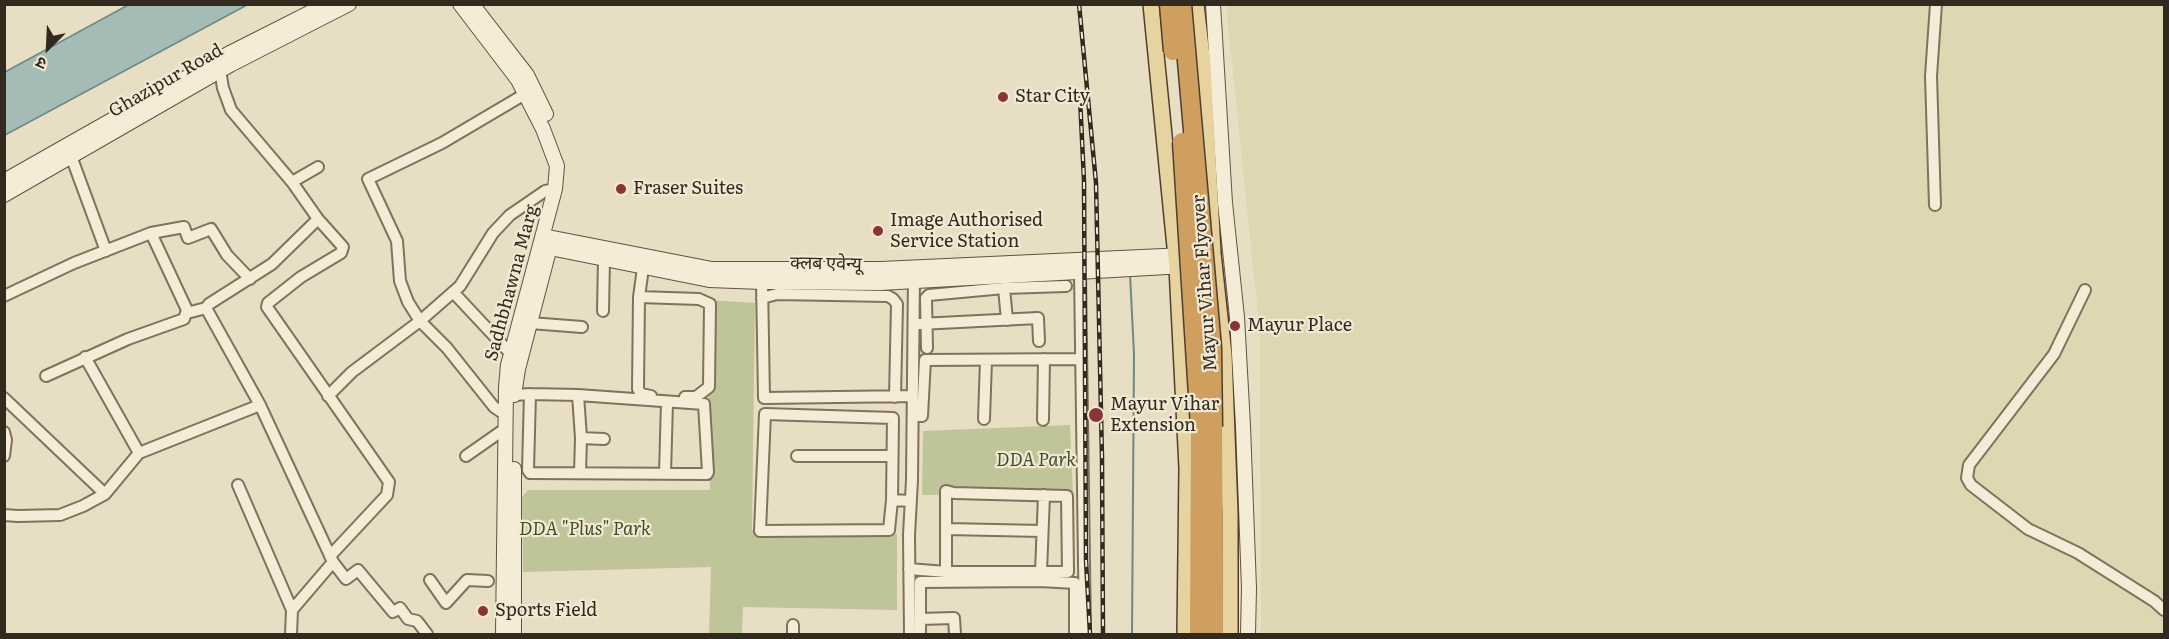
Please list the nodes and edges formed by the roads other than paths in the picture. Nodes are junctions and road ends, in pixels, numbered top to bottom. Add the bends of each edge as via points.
1 (327, 4) edge
2 (349, 4) edge
3 (460, 4) edge
4 (472, 4) edge
5 (1152, 4) edge
6 (1169, 4) edge
7 (1182, 4) edge
8 (1196, 4) edge
9 (1213, 4) edge
10 (1936, 4) edge
11 (1210, 66) junction
12 (220, 70) junction
13 (525, 94) junction
14 (71, 156) junction
15 (318, 167) dead end
16 (4, 181) edge
17 (292, 182) junction
18 (555, 189) junction
19 (4, 195) edge
20 (1935, 205) dead end
21 (318, 219) junction
22 (151, 233) junction
23 (546, 242) junction
24 (106, 251) junction
25 (1214, 258) junction
26 (604, 259) junction
27 (1176, 261) junction
28 (1112, 265) junction
29 (643, 268) junction
30 (1080, 272) junction
31 (914, 274) junction
32 (250, 279) junction
33 (762, 282) junction
34 (1066, 286) dead end
35 (1004, 288) junction
36 (2085, 290) dead end
37 (453, 292) junction
38 (4, 296) edge
39 (639, 297) junction
40 (762, 297) junction
41 (207, 308) junction
42 (603, 311) dead end
43 (187, 313) junction
44 (1007, 320) junction
45 (420, 321) junction
46 (530, 323) junction
47 (914, 324) junction
48 (927, 324) junction
49 (582, 327) dead end
50 (1039, 341) dead end
51 (927, 348) dead end
52 (511, 354) junction
53 (1224, 355) junction
54 (85, 357) junction
55 (1081, 358) junction
56 (1044, 359) junction
57 (1181, 359) junction
58 (986, 360) junction
59 (45, 376) dead end
60 (530, 394) junction
61 (514, 395) junction
62 (578, 395) junction
63 (328, 396) junction
64 (913, 396) junction
65 (895, 397) junction
66 (4, 398) edge
67 (667, 402) junction
68 (260, 405) junction
69 (913, 416) junction
70 (984, 419) dead end
71 (1043, 420) dead end
72 (506, 421) junction
73 (4, 432) edge
74 (581, 438) junction
75 (604, 439) dead end
76 (139, 453) junction
77 (4, 456) edge
78 (466, 456) dead end
79 (797, 456) dead end
80 (892, 456) junction
81 (580, 473) junction
82 (665, 474) junction
83 (238, 485) dead end
84 (105, 494) junction
85 (1044, 495) junction
86 (892, 500) junction
87 (911, 501) junction
88 (4, 515) edge
89 (947, 529) junction
90 (1042, 531) junction
91 (331, 559) junction
92 (909, 569) junction
93 (946, 572) junction
94 (1041, 572) junction
95 (430, 580) dead end
96 (488, 581) dead end
97 (914, 589) junction
98 (291, 610) junction
99 (2164, 610) edge
100 (920, 619) junction
101 (291, 634) edge
102 (427, 634) edge
103 (503, 634) edge
104 (514, 634) edge
105 (910, 634) edge
106 (920, 634) edge
107 (955, 634) edge
108 (1075, 634) edge
109 (1085, 634) edge
110 (1185, 634) edge
111 (1199, 634) edge
112 (1214, 634) edge
113 (1230, 634) edge
114 (1248, 634) edge

1 - 16 street, Ghazipur Road via 228,54
2 - 12 street, Ghazipur Road
3 - 13 street, Sadhbhawna Marg
4 - 23 street, Sadhbhawna Marg via 526,75 566,164 563,190
5 - 27 main road
6 - 111 highway, Mayur Vihar Flyover, bridge via 1200,427
7 - 112 highway, Mayur Vihar Flyover, bridge via 1212,348
8 - 11 main road
9 - 11 street
10 - 20 street via 1931,76
11 - 25 main road
11 - 114 street via 1242,404 1250,588
12 - 14 street, Ghazipur Road
12 - 17 street via 231,110
13 - 18 street, Sadhbhawna Marg via 557,166
13 - 45 street via 442,143 368,179 397,241 400,281
14 - 19 street, Ghazipur Road
14 - 24 street
15 - 17 street
17 - 21 street
18 - 23 street, Sadhbhawna Marg
18 - 37 street via 545,191 510,215
21 - 32 street via 272,264
21 - 63 street via 343,249 301,277 267,307
22 - 24 street
22 - 32 street via 184,227 188,237 211,229 227,255
22 - 43 street
23 - 26 street, क्लब एवेन्यू
23 - 31 street, क्लब एवेन्यू via 712,269
23 - 46 street, Sadhbhawna Marg
23 - 52 street, Sadhbhawna Marg
24 - 38 street
25 - 27 street
25 - 53 main road
26 - 29 street, क्लब एवेन्यू
26 - 42 street
27 - 28 street
27 - 57 main road
28 - 30 street, क्लब एवेन्यू
28 - 31 street, क्लब एवेन्यू
29 - 33 street, क्लब एवेन्यू via 709,280
29 - 39 street
30 - 31 street, क्लब एवेन्यू
30 - 55 street
31 - 33 street, क्लब एवेन्यू via 880,283
31 - 47 street
32 - 41 street
33 - 40 street
34 - 35 street
35 - 44 street
35 - 48 street via 929,295
36 - 99 street via 2054,354 1969,465 1967,478 2028,529 2078,553
37 - 45 street
37 - 52 street
39 - 39 street via 699,298 710,304 710,381 701,395 641,394
40 - 65 street via 777,294 893,299 897,304
40 - 65 street via 764,398
41 - 43 street
41 - 68 street
43 - 54 street via 184,318
44 - 48 street
44 - 50 street via 1038,318
45 - 63 street via 352,372
45 - 72 street
46 - 49 street
46 - 61 street, Sadhbhawna Marg
47 - 48 street
47 - 64 street
48 - 51 street
52 - 72 street, Sadhbhawna Marg
53 - 57 main road via 1211,343 1199,340 1188,346
53 - 113 main road
54 - 59 street
54 - 76 street
55 - 56 street
55 - 109 street
56 - 58 street
56 - 71 street
57 - 110 main road via 1187,468
58 - 69 street via 925,360 922,416
58 - 70 street
60 - 61 street
60 - 62 street
60 - 81 street via 528,470
61 - 104 street, Sadhbhawna Marg
62 - 67 street
62 - 74 street
63 - 91 street via 389,482 387,495
64 - 65 street
64 - 69 street
66 - 84 street
67 - 82 street
67 - 82 street via 704,404 708,472
68 - 76 street
68 - 91 street
69 - 87 street
72 - 78 street
72 - 103 street, Sadhbhawna Marg
73 - 77 street
74 - 75 street
74 - 81 street
76 - 84 street
79 - 80 street
80 - 86 street
80 - 86 street via 893,418 765,414 760,531 889,530
81 - 82 street
83 - 98 street
84 - 88 street via 60,514
85 - 89 street via 946,491
85 - 90 street
85 - 94 street via 1067,496 1068,572
86 - 87 street
87 - 92 street
89 - 90 street
89 - 93 street
90 - 94 street
91 - 98 street
91 - 102 street via 346,579 358,570 393,612 400,608
92 - 93 street
92 - 97 street
93 - 94 street
95 - 96 street via 446,603 467,580
97 - 100 street
97 - 105 street
97 - 108 street via 920,582 1075,583
98 - 101 street
100 - 106 street
100 - 107 street via 954,618

